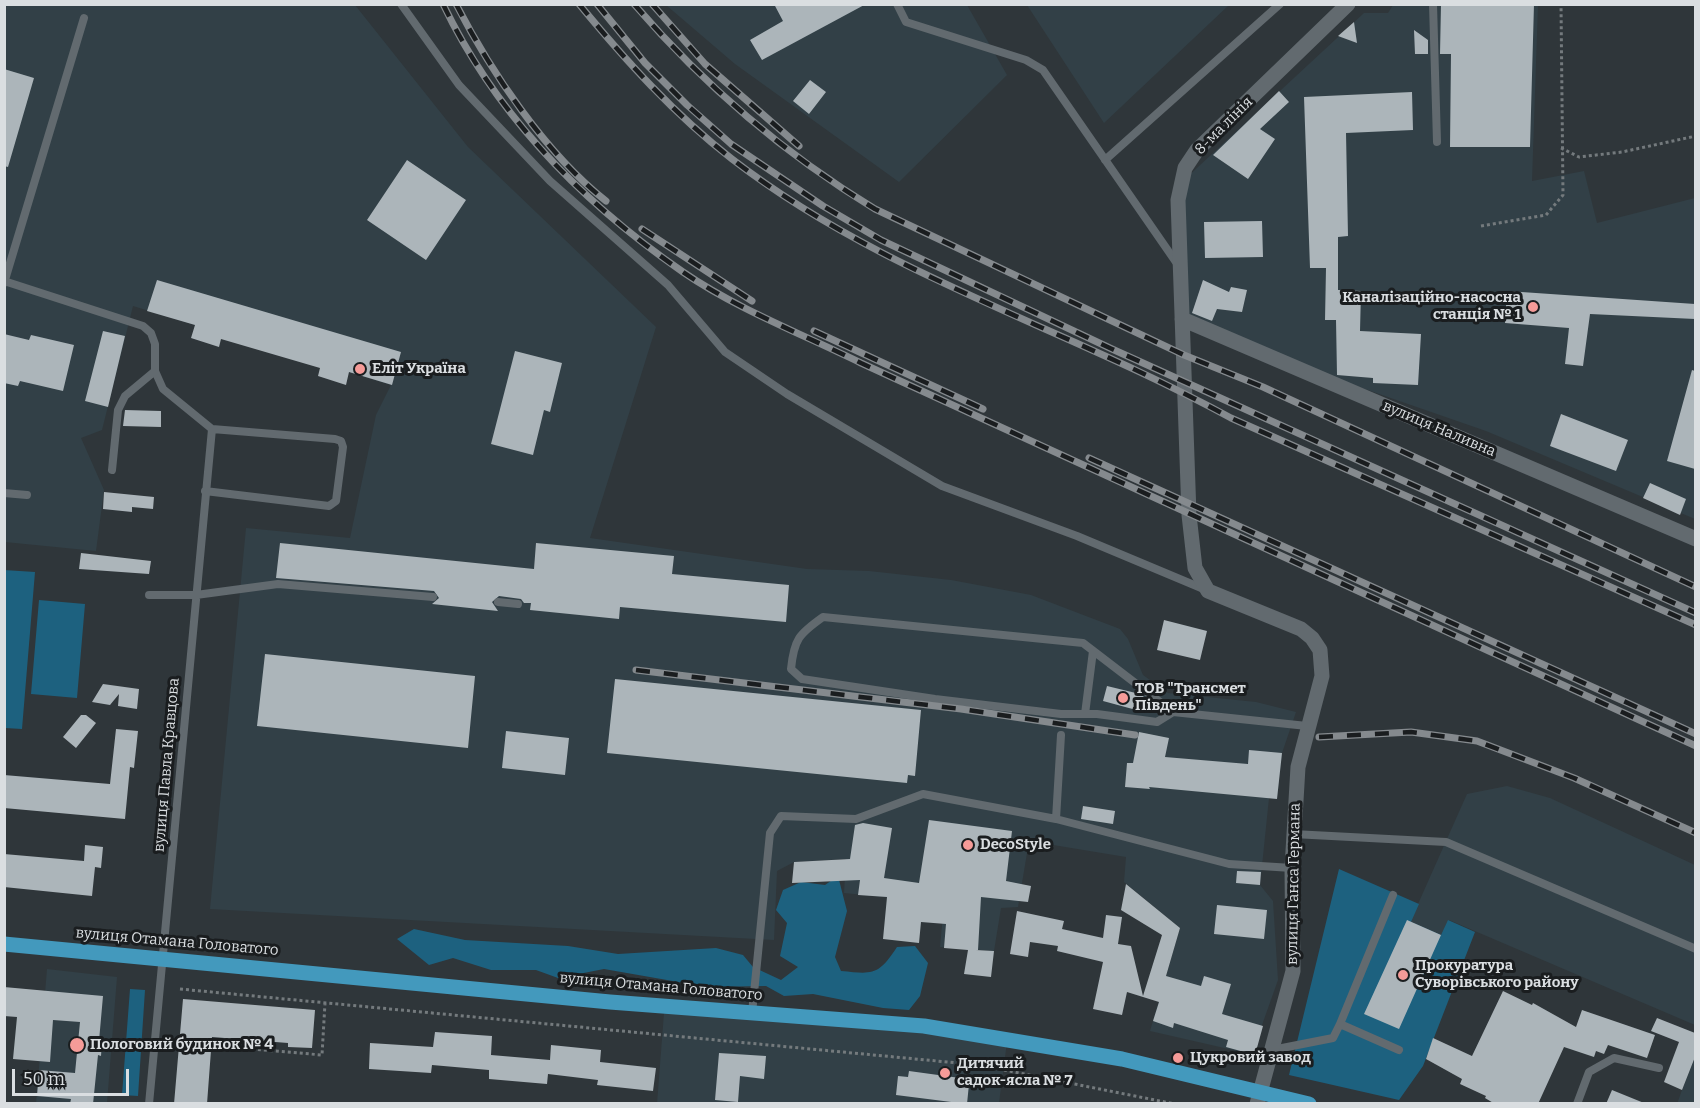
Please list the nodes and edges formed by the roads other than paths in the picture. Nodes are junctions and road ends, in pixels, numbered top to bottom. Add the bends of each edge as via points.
1 (401, 4) edge
2 (897, 4) edge
3 (1280, 4) edge
4 (1433, 4) edge
5 (1340, 7) edge
6 (84, 18) dead end
7 (1437, 142) dead end
8 (1105, 160) junction
9 (1180, 269) junction
10 (5, 282) edge
11 (1182, 319) junction
12 (155, 371) junction
13 (212, 429) junction
14 (112, 470) dead end
15 (205, 491) junction
16 (4, 493) edge
17 (27, 495) dead end
18 (1695, 539) edge
19 (1208, 591) junction
20 (196, 595) junction
21 (149, 596) dead end
22 (432, 597) dead end
23 (498, 603) dead end
24 (519, 604) dead end
25 (1094, 651) junction
26 (1173, 712) junction
27 (1085, 714) junction
28 (1307, 726) junction
29 (1061, 735) dead end
30 (1056, 819) junction
31 (1293, 834) junction
32 (1292, 868) junction
33 (1393, 895) dead end
34 (4, 944) edge
35 (1695, 949) edge
36 (162, 958) junction
37 (752, 1013) junction
38 (1340, 1024) junction
39 (1272, 1050) junction
40 (1399, 1050) dead end
41 (1659, 1068) dead end
42 (1259, 1097) edge
43 (149, 1104) edge
44 (1309, 1104) edge
45 (1577, 1104) edge

1 - 19 lane via 459,85 550,181 668,285 726,352 787,394 942,486 1077,536
2 - 8 lane via 906,22 1026,60 1044,70
3 - 8 lane
4 - 7 lane
5 - 9 street, 8-ма лінія via 1197,150 1185,168 1178,200
6 - 10 lane
8 - 9 lane
9 - 11 street, 8-ма лінія
10 - 12 lane via 143,326 155,344
11 - 18 street, вулиця Наливна
11 - 19 street, 8-ма лінія via 1191,555
12 - 13 lane via 163,389
12 - 14 lane via 125,396 118,410
13 - 15 lane, вулиця Павла Кравцова
13 - 15 lane via 335,439 343,447 336,501 329,506
15 - 20 lane, вулиця Павла Кравцова
16 - 17 lane
19 - 28 street, вулиця Ганса Германа via 1301,629 1312,638 1323,663 1318,696
20 - 21 lane
20 - 22 lane via 278,584
20 - 36 lane, вулиця Павла Кравцова
23 - 24 lane
25 - 26 lane
25 - 27 lane
25 - 27 lane via 1083,643 823,617 801,633 793,647 791,669 802,679 935,699
26 - 27 lane via 1156,722
26 - 28 lane
28 - 31 street, вулиця Ганса Германа via 1298,767
29 - 30 lane
30 - 32 lane via 1229,864
30 - 37 lane via 923,794 856,819 781,816 770,833
31 - 32 street, вулиця Ганса Германа
31 - 35 lane via 1446,842
32 - 39 street, вулиця Ганса Германа via 1293,971
33 - 38 lane
34 - 36 main road, вулиця Отамана Головатого
36 - 37 main road, вулиця Отамана Головатого
36 - 43 lane, вулиця Павла Кравцова
37 - 42 main road, вулиця Отамана Головатого via 924,1026 1122,1059
38 - 39 lane via 1333,1038
38 - 40 lane
39 - 42 street, вулиця Ганса Германа
41 - 45 lane via 1614,1058 1589,1072
42 - 44 main road, вулиця Отамана Головатого

